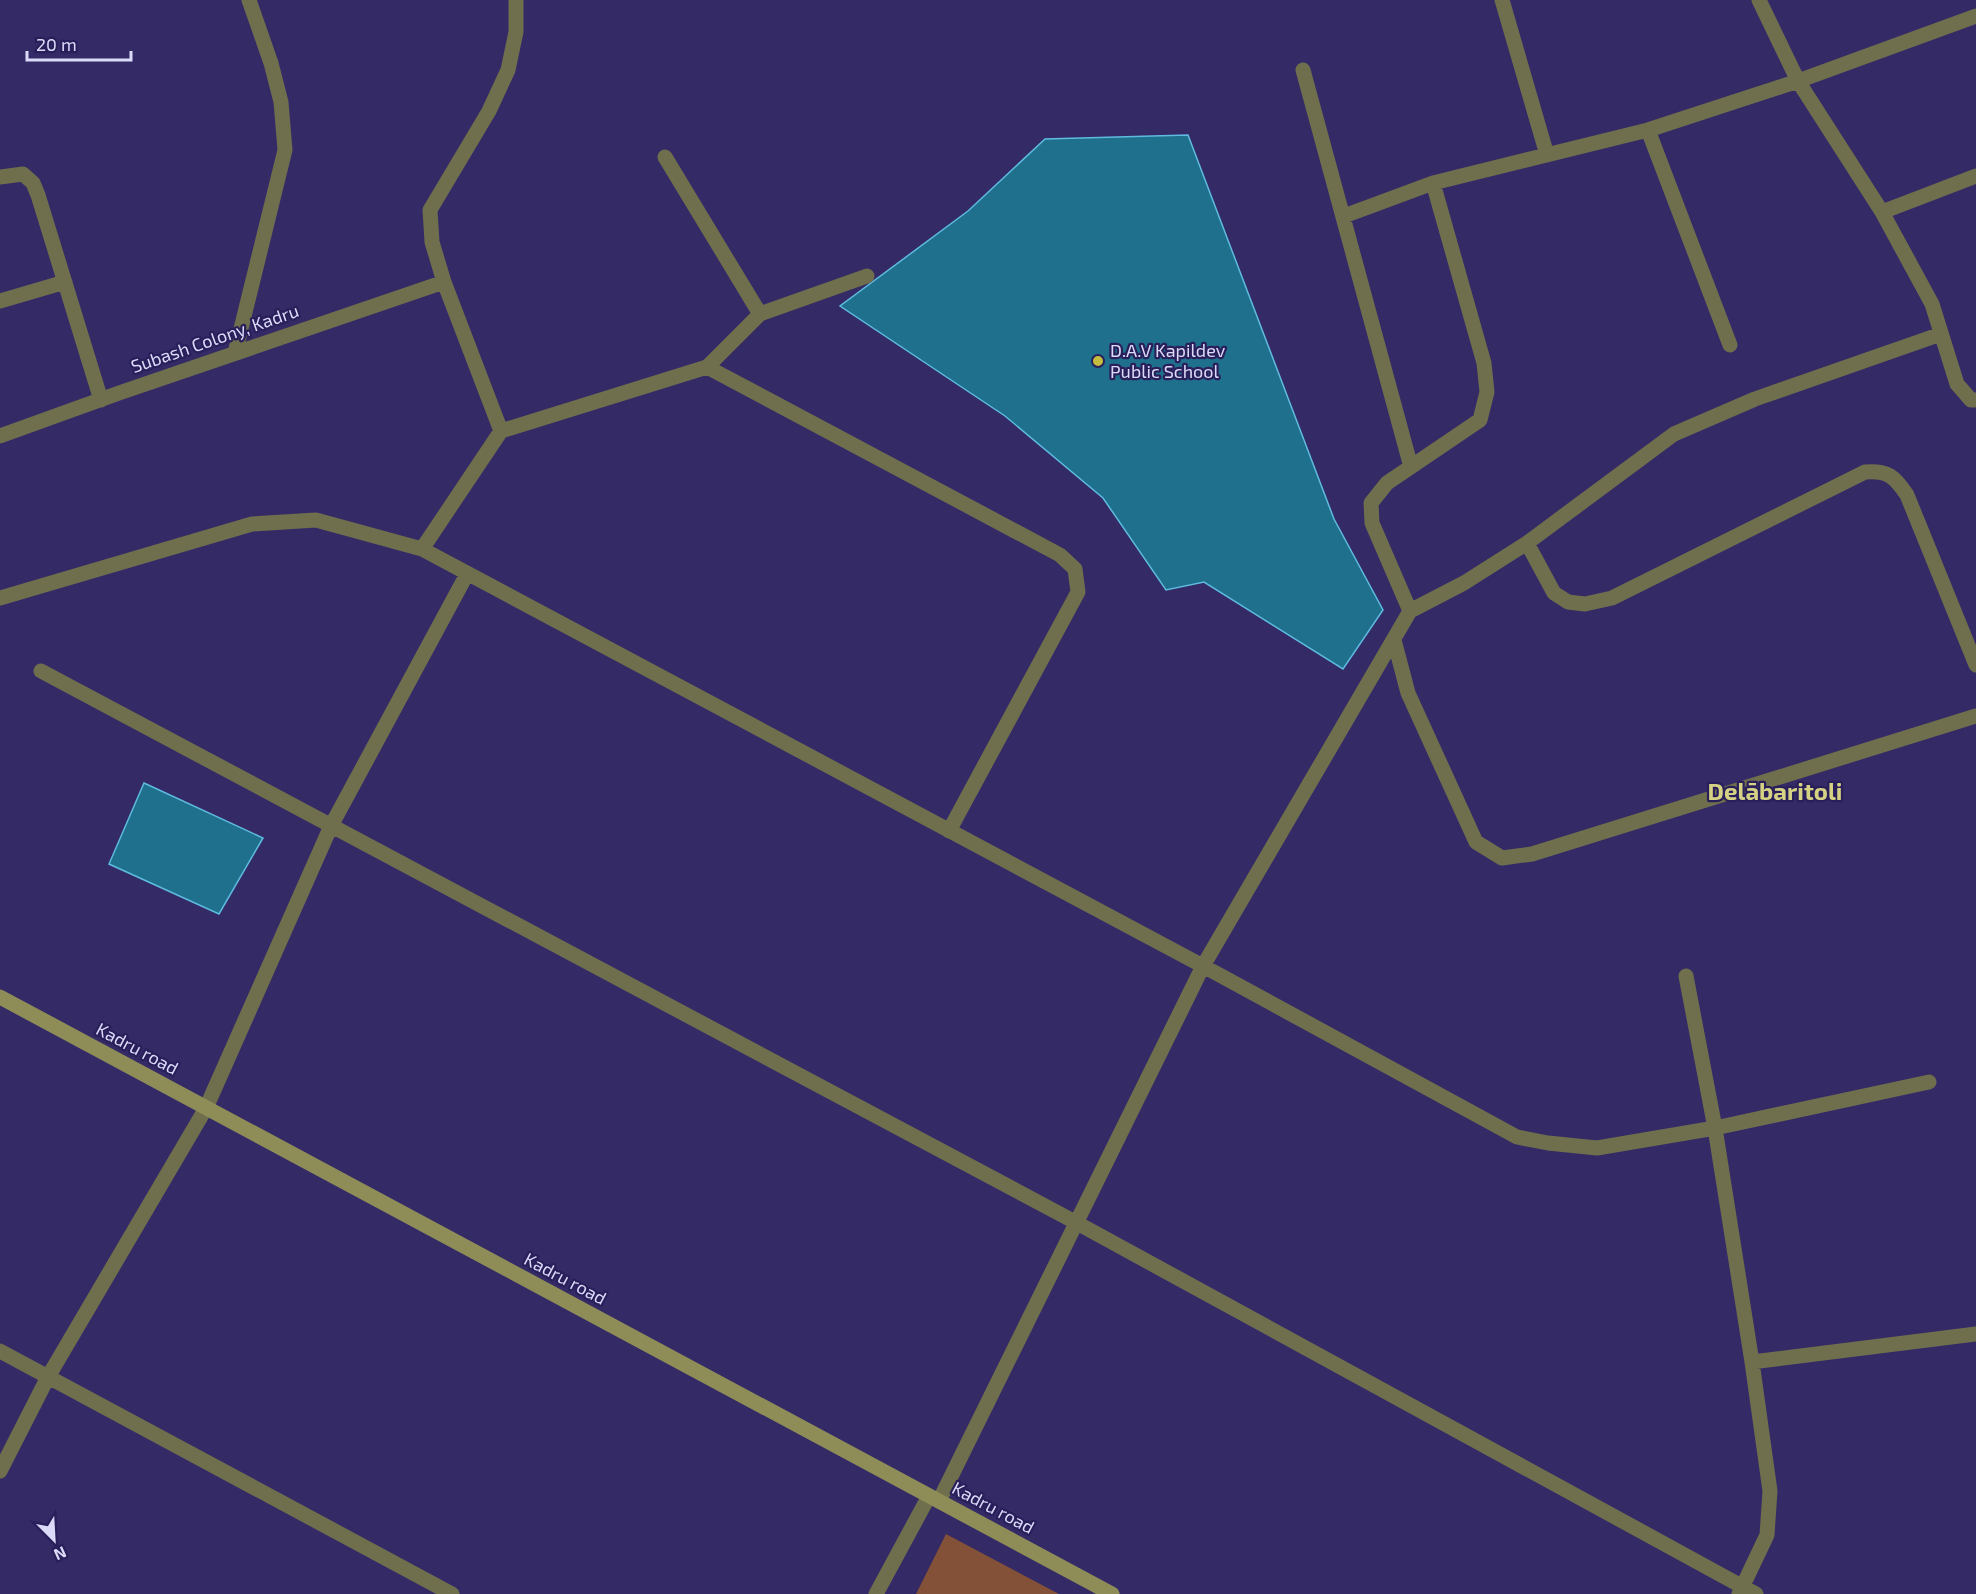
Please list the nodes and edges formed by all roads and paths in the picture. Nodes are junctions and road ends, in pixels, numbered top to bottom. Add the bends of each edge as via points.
1 (249, 0) edge
2 (516, 0) edge
3 (1502, 0) edge
4 (1759, 0) edge
5 (1976, 16) edge
6 (1303, 70) dead end
7 (1797, 81) junction
8 (1648, 130) junction
9 (1547, 155) junction
10 (665, 157) dead end
11 (1976, 176) edge
12 (0, 177) edge
13 (1433, 183) junction
14 (1882, 212) junction
15 (1344, 216) junction
16 (867, 276) dead end
17 (65, 282) junction
18 (444, 282) junction
19 (0, 301) edge
20 (760, 314) junction
21 (1941, 334) junction
22 (1731, 345) dead end
23 (235, 353) junction
24 (706, 367) junction
25 (101, 400) junction
26 (1976, 400) edge
27 (501, 431) junction
28 (0, 436) edge
29 (1412, 467) junction
30 (1527, 543) junction
31 (422, 549) junction
32 (467, 574) junction
33 (0, 598) edge
34 (1410, 611) junction
35 (1394, 640) junction
36 (1976, 665) edge
37 (41, 671) dead end
38 (1976, 716) edge
39 (331, 826) junction
40 (949, 831) junction
41 (1203, 966) junction
42 (1686, 976) dead end
43 (0, 998) edge
44 (1929, 1082) dead end
45 (206, 1108) junction
46 (1715, 1128) junction
47 (1077, 1223) junction
48 (1976, 1334) edge
49 (0, 1351) edge
50 (1752, 1362) junction
51 (48, 1377) junction
52 (0, 1471) edge
53 (934, 1499) junction
54 (1746, 1592) edge
55 (452, 1594) edge
56 (876, 1594) edge
57 (1112, 1594) edge

1 - 23 street via 281,102 285,150
2 - 18 street via 516,32 508,70 489,111 430,210 432,242
3 - 9 street
4 - 7 street
5 - 7 street
6 - 15 street
7 - 8 street
7 - 14 street
8 - 9 street
8 - 22 street
9 - 13 street
10 - 20 street
11 - 14 street
12 - 17 street via 23,174 33,183
13 - 15 street
13 - 29 street via 1484,363 1487,392 1480,420
14 - 21 street via 1932,304
15 - 29 street
16 - 20 street
17 - 19 street
17 - 25 street
18 - 23 street, Subash Colony, Kadru
18 - 27 street
20 - 24 street
21 - 26 street via 1957,384 1971,400
21 - 30 street via 1755,399 1674,434
23 - 25 street, Subash Colony, Kadru
24 - 27 street
24 - 40 street via 1060,555 1075,569 1078,592
25 - 28 street, Subash Colony, Kadru
27 - 31 street
29 - 34 street via 1387,483 1371,503 1372,523
30 - 34 street
30 - 36 street via 1554,593 1568,602 1585,604 1612,598 1866,472 1880,471 1896,479 1907,495
31 - 32 street
31 - 33 street via 316,519 252,524
32 - 39 street
32 - 40 street
34 - 35 street
35 - 38 street via 1408,693 1476,842 1502,858 1532,854
35 - 41 street
37 - 39 street
39 - 45 street
39 - 47 street
40 - 41 street
41 - 46 street via 1517,1137 1597,1148
41 - 47 street
42 - 46 street
43 - 45 main road, Kadru road
44 - 46 street
45 - 51 street
45 - 53 main road, Kadru road
46 - 50 street
47 - 53 street
47 - 54 street
48 - 50 street
49 - 51 street
50 - 54 street via 1770,1491 1767,1535
51 - 52 street
51 - 55 street
53 - 56 street
53 - 57 main road, Kadru road

